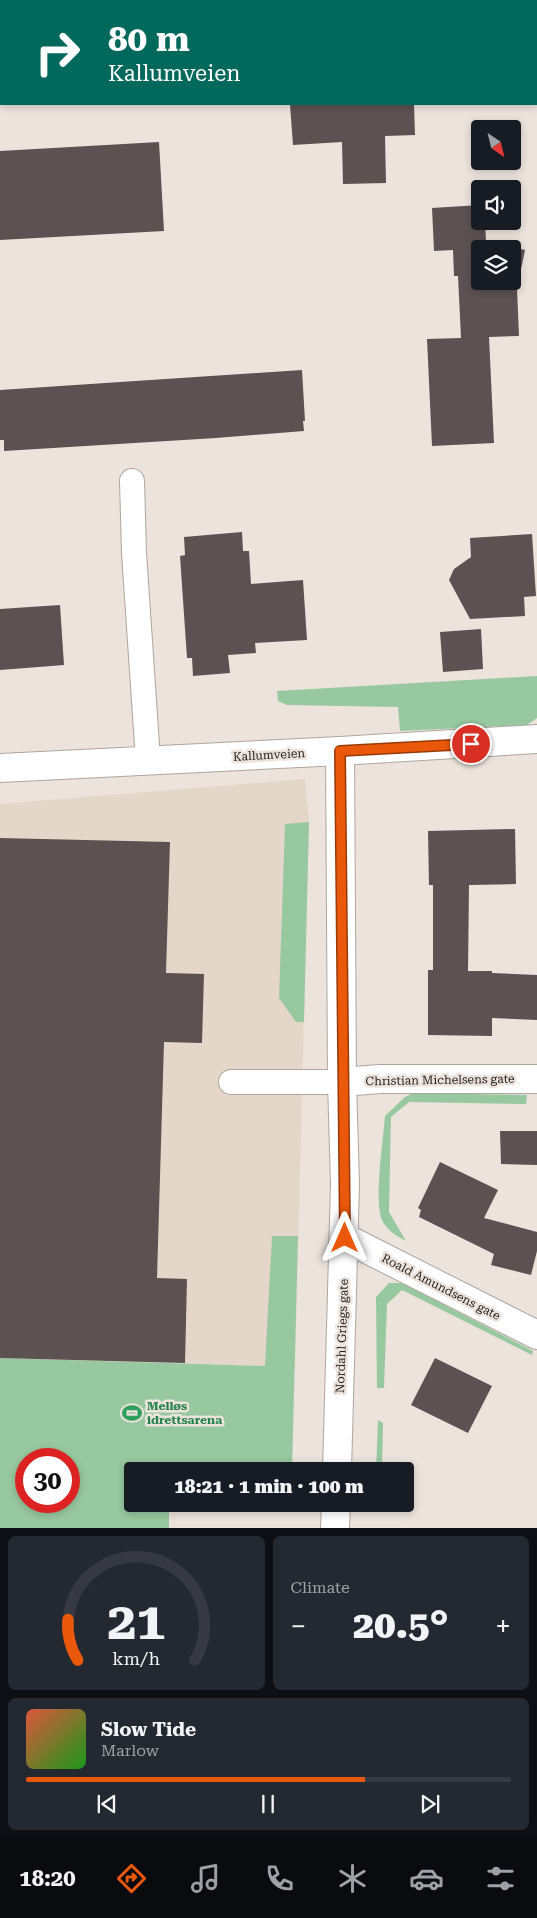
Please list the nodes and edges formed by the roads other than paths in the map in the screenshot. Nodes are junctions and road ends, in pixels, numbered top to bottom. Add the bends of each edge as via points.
1 (132, 481) dead end
2 (537, 739) edge
3 (340, 751) junction
4 (148, 760) junction
5 (0, 768) edge
6 (537, 1079) edge
7 (231, 1082) dead end
8 (342, 1082) junction
9 (345, 1238) junction
10 (537, 1335) edge
11 (337, 1462) edge
12 (336, 1512) edge
13 (335, 1528) edge

1 - 4 lane
2 - 3 street, Kallumveien
3 - 4 street, Kallumveien
3 - 8 street, Nordahl Griegs gate
4 - 5 street, Kallumveien
6 - 8 street, Christian Michelsens gate
7 - 8 lane
8 - 9 street, Nordahl Griegs gate
9 - 10 street, Roald Amundsens gate
9 - 11 street, Nordahl Griegs gate
12 - 13 street

